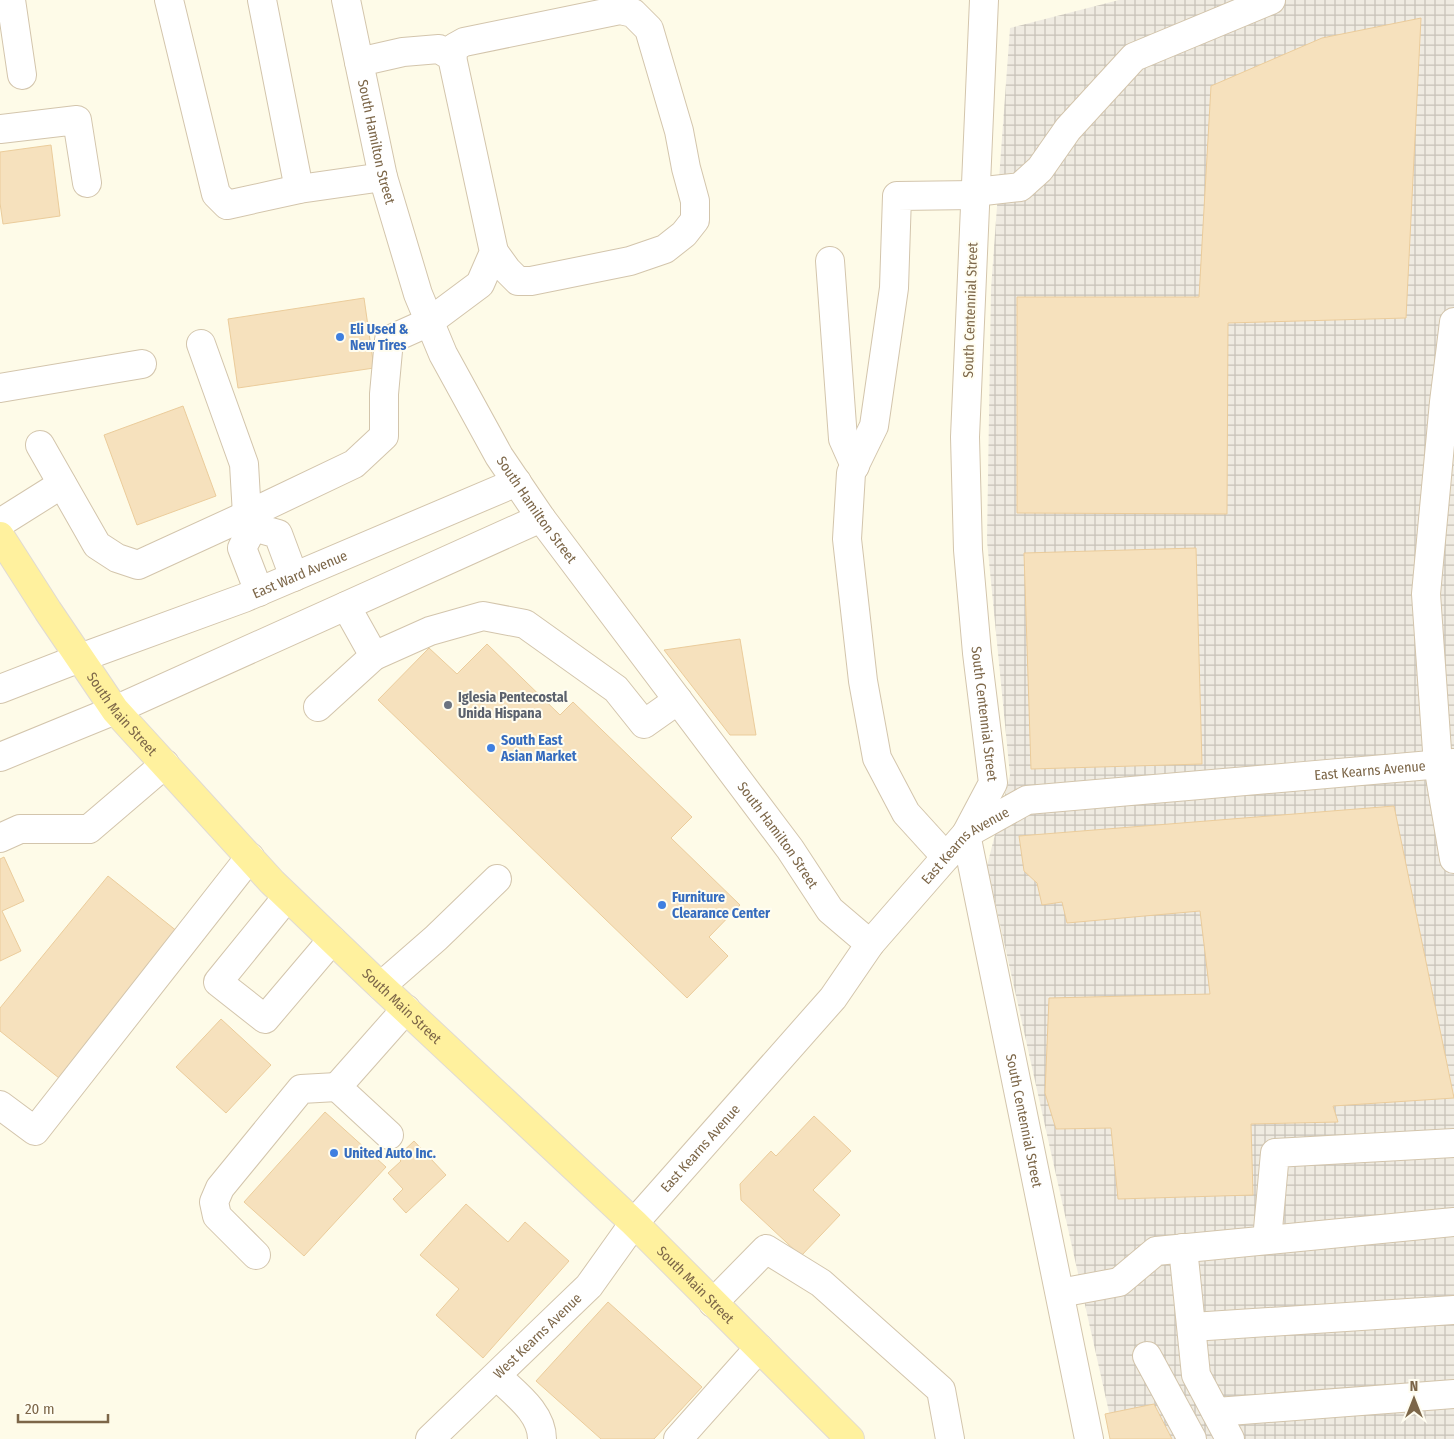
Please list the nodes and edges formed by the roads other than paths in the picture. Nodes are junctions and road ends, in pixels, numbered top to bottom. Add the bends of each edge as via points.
1 (11, 0) edge
2 (169, 0) edge
3 (262, 0) edge
4 (346, 0) edge
5 (984, 0) edge
6 (1271, 0) edge
7 (452, 57) junction
8 (359, 62) junction
9 (22, 75) dead end
10 (0, 130) edge
11 (383, 177) junction
12 (88, 183) dead end
13 (299, 189) junction
14 (975, 194) junction
15 (494, 252) junction
16 (830, 261) dead end
17 (429, 322) junction
18 (1454, 322) edge
19 (201, 344) dead end
20 (142, 364) dead end
21 (1, 385) edge
22 (40, 445) dead end
23 (855, 466) junction
24 (517, 482) junction
25 (62, 484) junction
26 (542, 518) junction
27 (250, 521) junction
28 (0, 523) edge
29 (0, 536) edge
30 (294, 577) junction
31 (258, 592) junction
32 (346, 606) junction
33 (374, 656) junction
34 (80, 658) junction
35 (0, 689) edge
36 (678, 700) junction
37 (318, 707) dead end
38 (115, 710) junction
39 (0, 757) edge
40 (165, 764) junction
41 (1446, 764) edge
42 (966, 834) junction
43 (0, 838) edge
44 (250, 858) junction
45 (946, 858) junction
46 (1454, 859) edge
47 (497, 879) dead end
48 (287, 897) junction
49 (332, 940) junction
50 (870, 944) junction
51 (381, 986) junction
52 (406, 1009) junction
53 (337, 1087) junction
54 (0, 1105) edge
55 (389, 1135) dead end
56 (1454, 1143) edge
57 (1454, 1222) edge
58 (634, 1223) junction
59 (1267, 1240) junction
60 (1184, 1248) junction
61 (256, 1256) dead end
62 (1060, 1293) junction
63 (713, 1303) junction
64 (1454, 1310) edge
65 (1192, 1327) junction
66 (759, 1348) junction
67 (1147, 1356) dead end
68 (497, 1376) junction
69 (1454, 1394) edge
70 (1216, 1412) junction
71 (430, 1439) edge
72 (542, 1439) edge
73 (678, 1439) edge
74 (850, 1439) edge
75 (950, 1439) edge
76 (1089, 1439) edge
77 (1192, 1439) edge
78 (1230, 1439) edge

1 - 9 street
2 - 13 street via 216,194 228,205
3 - 13 street
4 - 8 street, South Hamilton Street
5 - 14 street, South Centennial Street
6 - 14 street via 1134,56 1068,130 1040,169 1020,186
7 - 8 street via 438,49 403,52
7 - 15 street
7 - 15 street via 456,47 464,42 620,10 633,13 649,29 680,132 695,201 695,220 684,234 665,249 630,262 518,281
8 - 11 street, South Hamilton Street
10 - 12 street via 76,120
11 - 13 street
11 - 17 street, South Hamilton Street
14 - 23 street via 897,196 894,288 874,426
14 - 42 street, South Centennial Street via 965,437 968,550 993,782
15 - 17 street via 480,284
16 - 23 street via 843,439
17 - 24 street, South Hamilton Street via 452,371
17 - 27 street via 389,340 384,436 354,464
18 - 41 street via 1426,594
19 - 27 street via 244,464
20 - 21 street
22 - 25 street
23 - 45 street via 851,473 847,539 863,681 877,758 906,813
24 - 26 street, South Hamilton Street
24 - 30 street, East Ward Avenue
25 - 27 street via 97,545 117,558 138,565
25 - 28 street
26 - 32 street
26 - 36 street, South Hamilton Street
27 - 30 street via 278,534
27 - 31 street via 242,548
29 - 34 main road, South Main Street
30 - 31 street, East Ward Avenue
31 - 34 street, East Ward Avenue
32 - 33 street
32 - 38 street
33 - 36 street via 430,631 482,616 525,624 616,689 644,724
33 - 37 street
34 - 35 street, East Ward Avenue
34 - 38 main road, South Main Street
36 - 50 street, South Hamilton Street via 790,849 830,910
38 - 39 street
38 - 40 main road, South Main Street
40 - 43 street via 90,829 20,829
40 - 44 main road, South Main Street
41 - 42 street, East Kearns Avenue via 1027,800
41 - 46 street
42 - 45 street, East Kearns Avenue
42 - 62 street, South Centennial Street
44 - 48 main road, South Main Street
44 - 54 street via 35,1131
45 - 50 street, East Kearns Avenue
47 - 51 street
48 - 49 main road, South Main Street
48 - 49 street via 218,982 265,1019
49 - 51 main road, South Main Street
50 - 58 street, East Kearns Avenue via 833,998
51 - 52 main road, South Main Street
52 - 53 street
52 - 58 main road, South Main Street
53 - 55 street
53 - 61 street via 301,1089 220,1188 214,1202 217,1216
56 - 59 street via 1275,1153
57 - 59 street
58 - 63 main road, South Main Street
58 - 68 street, West Kearns Avenue via 589,1286
59 - 60 street
60 - 62 street via 1156,1251 1119,1282
60 - 65 street
62 - 76 street, South Centennial Street
63 - 66 main road, South Main Street
63 - 75 street via 766,1249 821,1283 941,1390
64 - 65 street
65 - 70 street via 1196,1375
66 - 73 street
66 - 74 main road, South Main Street
67 - 77 street
68 - 71 street, West Kearns Avenue
68 - 72 street via 536,1416
69 - 70 street
70 - 78 street

